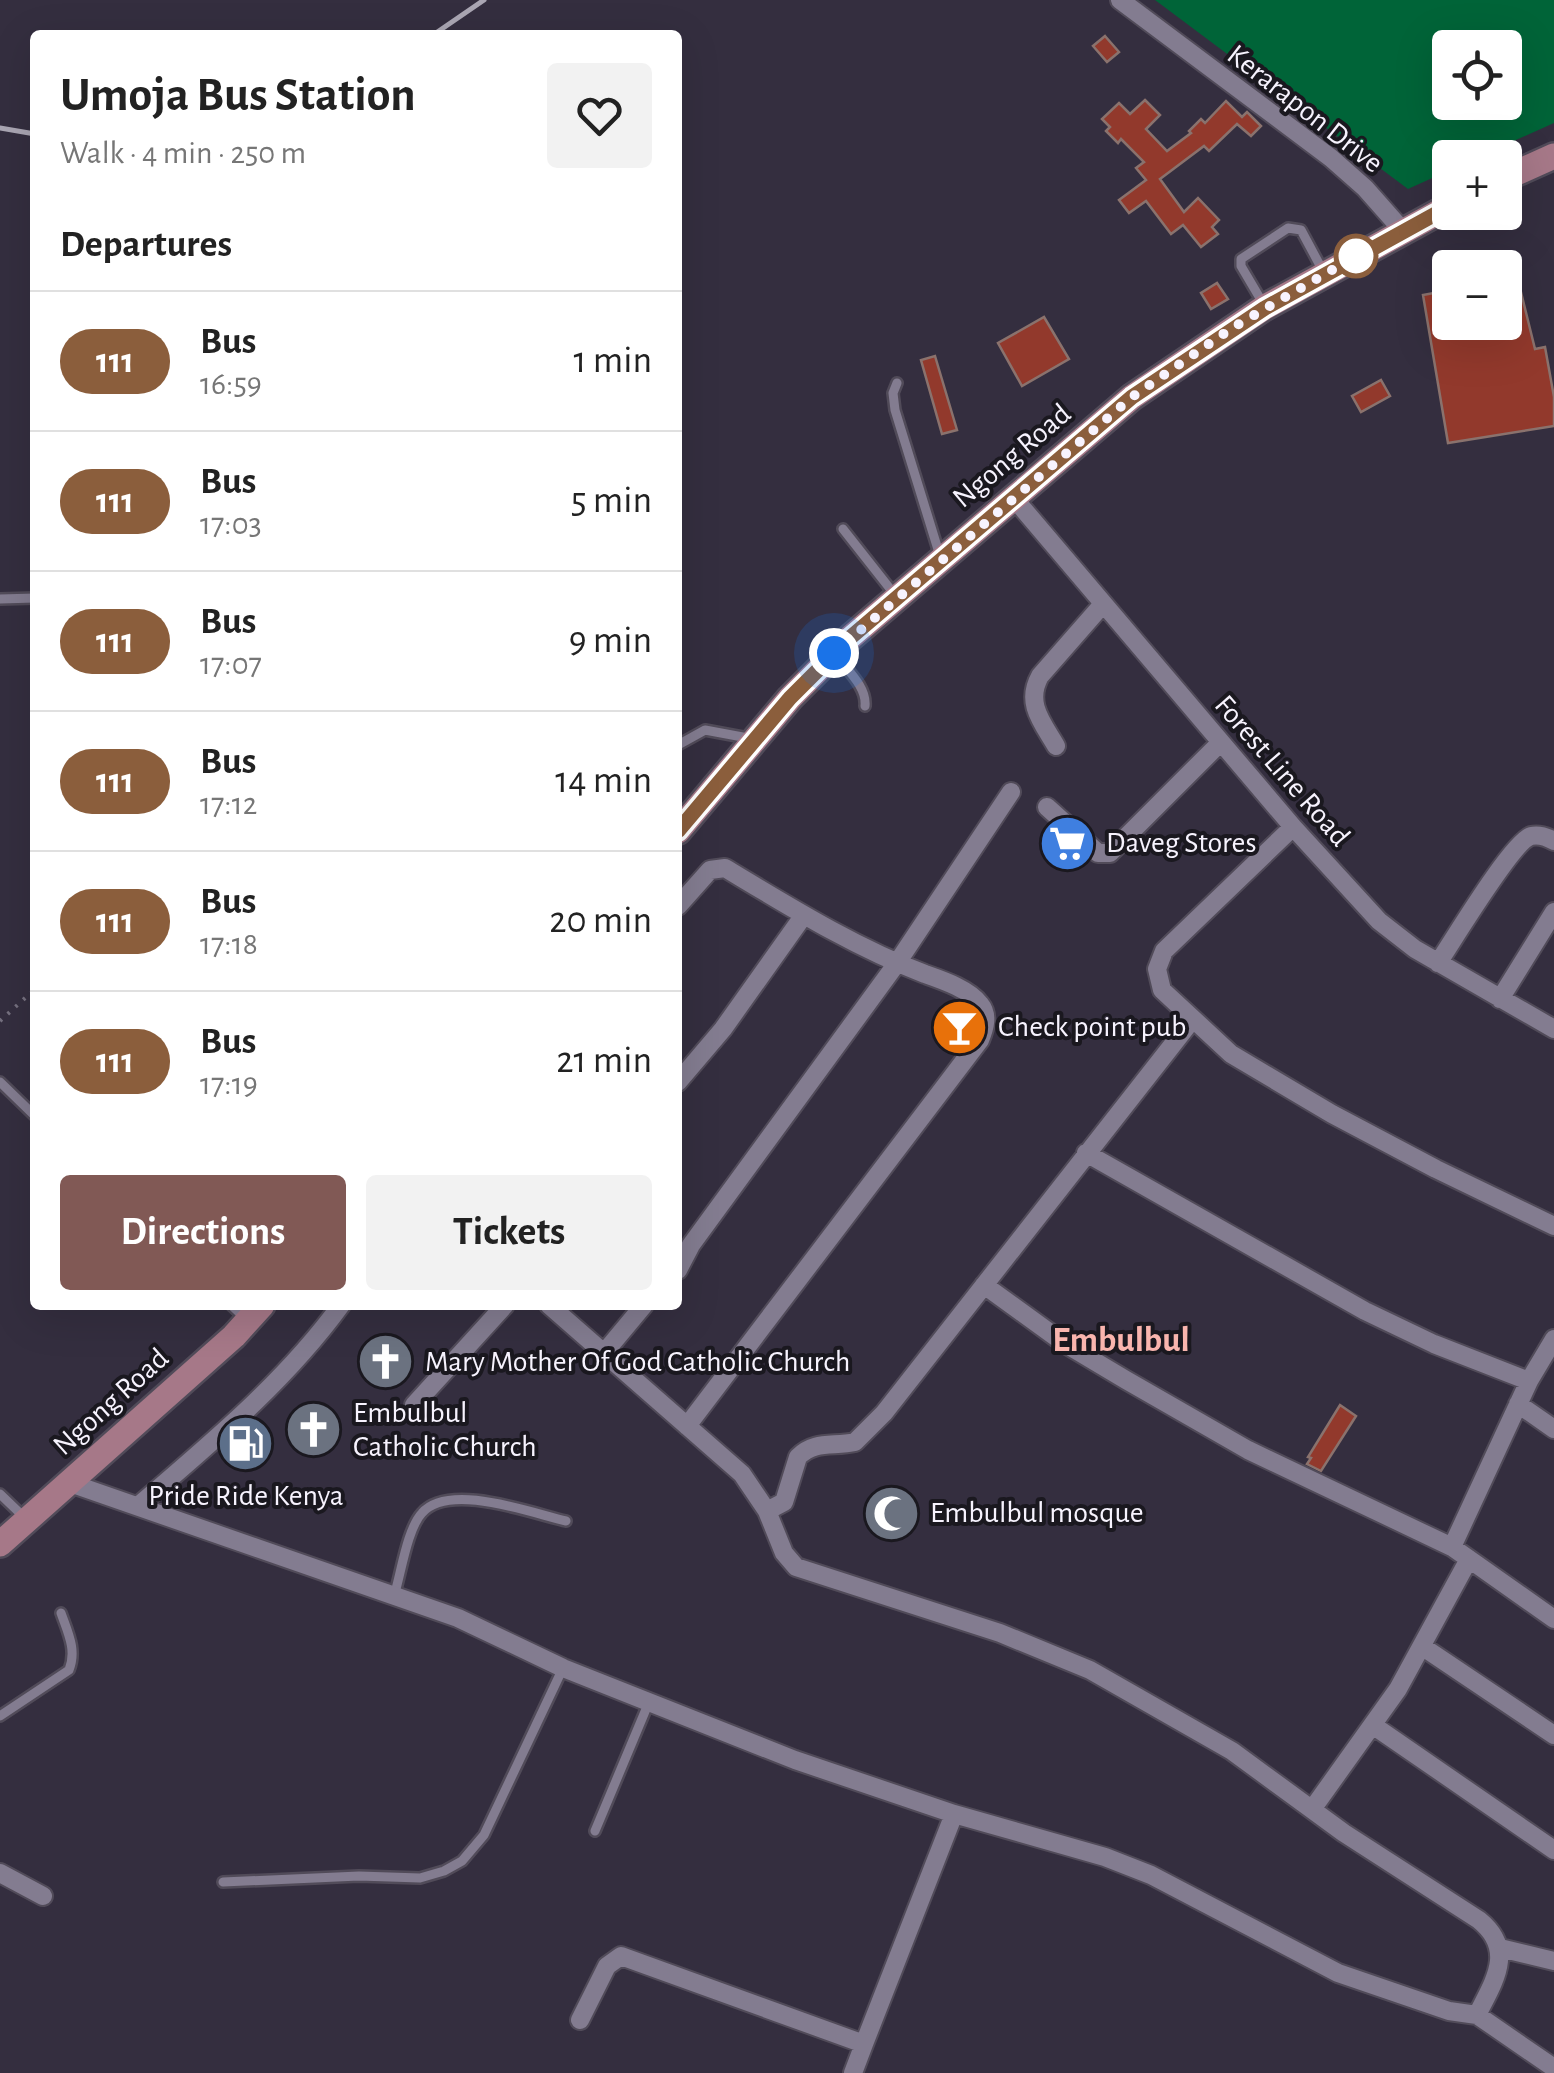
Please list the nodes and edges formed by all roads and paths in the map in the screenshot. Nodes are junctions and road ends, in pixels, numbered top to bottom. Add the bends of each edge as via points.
1 (1120, 0) edge
2 (1552, 163) edge
3 (1522, 173) edge
4 (1432, 216) edge
5 (1403, 231) junction
6 (1324, 273) junction
7 (1265, 308) junction
8 (898, 384) dead end
9 (1012, 498) junction
10 (843, 529) dead end
11 (941, 558) junction
12 (896, 597) junction
13 (30, 598) edge
14 (0, 599) edge
15 (1103, 604) junction
16 (834, 653) junction
17 (866, 706) dead end
18 (756, 740) junction
19 (1222, 742) junction
20 (682, 743) edge
21 (1056, 746) dead end
22 (1011, 792) dead end
23 (1047, 807) dead end
24 (682, 826) edge
25 (1293, 826) junction
26 (1554, 841) edge
27 (682, 902) edge
28 (1554, 912) edge
29 (804, 915) junction
30 (897, 963) junction
31 (1438, 964) junction
32 (30, 994) edge
33 (1500, 999) junction
34 (1192, 1020) junction
35 (0, 1021) edge
36 (1554, 1029) edge
37 (682, 1077) edge
38 (0, 1082) edge
39 (30, 1111) edge
40 (1086, 1154) junction
41 (1554, 1226) edge
42 (682, 1263) edge
43 (984, 1285) junction
44 (247, 1310) edge
45 (337, 1310) edge
46 (501, 1310) edge
47 (555, 1310) edge
48 (640, 1310) edge
49 (1554, 1338) edge
50 (604, 1353) junction
51 (1529, 1382) junction
52 (1518, 1404) junction
53 (414, 1406) dead end
54 (686, 1426) junction
55 (1554, 1429) edge
56 (70, 1483) junction
57 (0, 1494) edge
58 (138, 1506) junction
59 (766, 1510) junction
60 (28, 1520) junction
61 (566, 1522) dead end
62 (0, 1544) edge
63 (1452, 1548) junction
64 (1469, 1559) junction
65 (394, 1596) junction
66 (61, 1613) dead end
67 (1554, 1619) edge
68 (1423, 1648) junction
69 (563, 1668) junction
70 (648, 1702) junction
71 (0, 1716) edge
72 (1374, 1726) junction
73 (1554, 1734) edge
74 (1314, 1808) junction
75 (954, 1814) junction
76 (595, 1831) dead end
77 (1554, 1850) edge
78 (0, 1873) edge
79 (222, 1882) dead end
80 (43, 1896) dead end
81 (1500, 1948) junction
82 (1554, 1961) edge
83 (1477, 2016) junction
84 (580, 2020) dead end
85 (864, 2044) junction
86 (1548, 2068) edge
87 (853, 2073) edge

1 - 5 street, Kerarapon Drive via 1340,165
2 - 3 main road
4 - 5 main road, Ngong Road
5 - 6 main road, Ngong Road
6 - 7 main road, Ngong Road
6 - 7 lane via 1296,228 1245,253 1242,266
7 - 9 main road, Ngong Road via 1132,397
8 - 11 lane via 896,410
9 - 11 main road, Ngong Road
9 - 15 street, Forest Line Road
10 - 12 lane
11 - 12 main road, Ngong Road
12 - 16 main road, Ngong Road
13 - 14 lane
15 - 19 street, Forest Line Road
15 - 21 street via 1033,688 1032,701
16 - 17 lane via 861,688
16 - 18 main road, Ngong Road
18 - 20 lane via 705,730
18 - 24 main road, Ngong Road
19 - 23 street via 1110,854 1098,853
19 - 25 street, Forest Line Road
22 - 30 street
25 - 31 street, Forest Line Road via 1378,921
25 - 34 street via 1160,957 1162,990
26 - 31 street via 1541,835 1525,839
27 - 29 street via 710,870 725,868
28 - 33 street
29 - 30 street
29 - 37 street
30 - 42 street
30 - 54 street via 972,996 985,1016 984,1032
31 - 33 street, Forest Line Road
32 - 35 path
33 - 36 street, Forest Line Road
34 - 40 street
34 - 41 street via 1232,1054 1332,1114
38 - 39 lane
40 - 43 street
40 - 51 street via 1365,1311
43 - 59 street via 884,1413 855,1442 802,1452 786,1498
43 - 63 street via 1064,1342 1248,1450
44 - 56 main road, Ngong Road
45 - 58 street via 273,1387
46 - 53 street
47 - 50 street
48 - 50 street
49 - 51 street
50 - 54 street
51 - 52 street
52 - 55 street
52 - 63 street
54 - 59 street via 742,1474
56 - 58 street
56 - 60 main road, Ngong Road
57 - 60 lane
58 - 65 street
59 - 74 street via 796,1567 1090,1670 1232,1751
60 - 62 main road, Ngong Road
61 - 65 lane via 460,1497 437,1502 414,1526
63 - 64 street
64 - 67 street
64 - 68 street
65 - 69 street
66 - 71 lane via 72,1644 69,1670
68 - 72 street
68 - 73 street
69 - 70 street
69 - 79 lane via 484,1836 462,1861 420,1878
70 - 75 street
70 - 76 lane
72 - 74 street
72 - 77 street
74 - 81 street via 1485,1924
75 - 83 street via 1106,1857 1338,1973
75 - 85 street
78 - 80 street
81 - 82 street
81 - 83 street
83 - 86 street
84 - 85 street via 610,1961 622,1956
85 - 87 street

